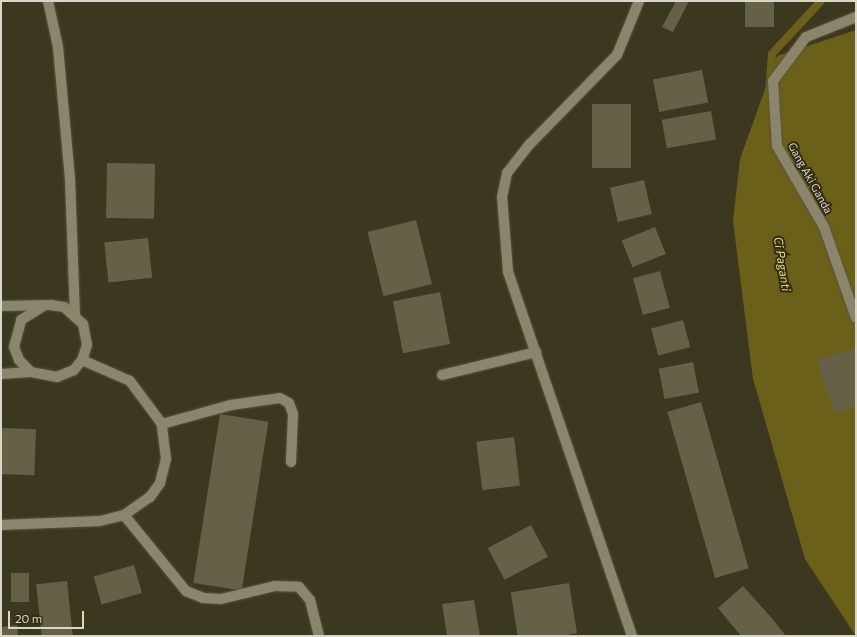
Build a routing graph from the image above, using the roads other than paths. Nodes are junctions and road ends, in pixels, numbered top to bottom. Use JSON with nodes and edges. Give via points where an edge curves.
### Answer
{"nodes":[{"id":1,"x":48,"y":1,"type":"edge"},
{"id":2,"x":639,"y":1,"type":"edge"},
{"id":3,"x":856,"y":17,"type":"edge"},
{"id":4,"x":1,"y":306,"type":"edge"},
{"id":5,"x":43,"y":306,"type":"junction"},
{"id":6,"x":75,"y":314,"type":"junction"},
{"id":7,"x":856,"y":318,"type":"edge"},
{"id":8,"x":536,"y":352,"type":"junction"},
{"id":9,"x":82,"y":360,"type":"junction"},
{"id":10,"x":31,"y":372,"type":"junction"},
{"id":11,"x":1,"y":374,"type":"edge"},
{"id":12,"x":442,"y":375,"type":"dead end"},
{"id":13,"x":162,"y":424,"type":"junction"},
{"id":14,"x":291,"y":462,"type":"dead end"},
{"id":15,"x":124,"y":515,"type":"junction"},
{"id":16,"x":1,"y":525,"type":"edge"},
{"id":17,"x":319,"y":636,"type":"edge"},
{"id":18,"x":632,"y":636,"type":"edge"}],
"edges":[{"from":1,"to":6,"type":"street","via":[[58,47],[70,179]]},
{"from":2,"to":8,"type":"street","via":[[617,55],[530,144],[507,172],[502,198],[508,271]]},
{"from":3,"to":7,"type":"street","name":"Gang Aki Ganda","via":[[806,37],[773,81],[777,146],[824,227]]},
{"from":4,"to":5,"type":"street"},
{"from":5,"to":6,"type":"street","via":[[64,307]]},
{"from":5,"to":10,"type":"street","via":[[21,320],[14,339],[19,360]]},
{"from":6,"to":9,"type":"street","via":[[86,332],[87,345]]},
{"from":8,"to":12,"type":"street"},
{"from":8,"to":18,"type":"street"},
{"from":9,"to":10,"type":"street","via":[[74,370],[57,377]]},
{"from":9,"to":13,"type":"street","via":[[130,381]]},
{"from":10,"to":11,"type":"street"},
{"from":13,"to":14,"type":"street","via":[[231,405],[280,398],[289,403],[293,414]]},
{"from":13,"to":15,"type":"street","via":[[166,459],[160,483],[150,497]]},
{"from":15,"to":16,"type":"street","via":[[100,521]]},
{"from":15,"to":17,"type":"street","via":[[186,591],[203,598],[221,599],[275,586],[299,587],[310,600]]}]}
